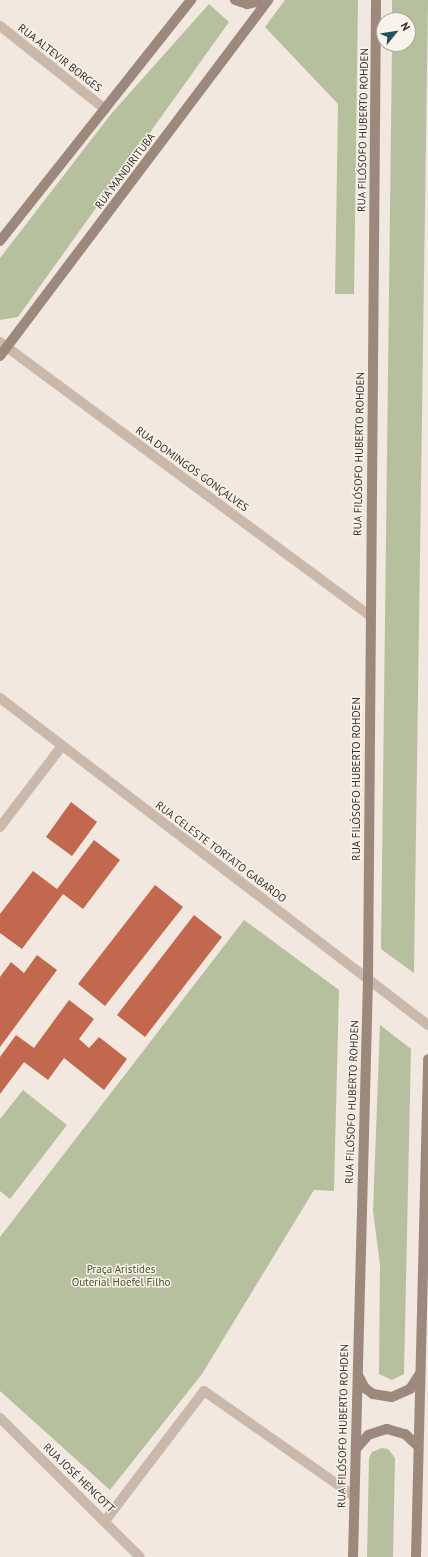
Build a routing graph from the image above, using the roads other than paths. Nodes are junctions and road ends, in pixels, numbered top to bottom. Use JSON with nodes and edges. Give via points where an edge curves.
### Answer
{"nodes":[{"id":1,"x":191,"y":0,"type":"edge"},
{"id":2,"x":235,"y":0,"type":"edge"},
{"id":3,"x":267,"y":0,"type":"edge"},
{"id":4,"x":376,"y":0,"type":"edge"},
{"id":5,"x":0,"y":26,"type":"edge"},
{"id":6,"x":105,"y":109,"type":"junction"},
{"id":7,"x":0,"y":241,"type":"edge"},
{"id":8,"x":3,"y":345,"type":"edge"},
{"id":9,"x":0,"y":356,"type":"edge"},
{"id":10,"x":369,"y":615,"type":"junction"},
{"id":11,"x":0,"y":698,"type":"edge"},
{"id":12,"x":62,"y":746,"type":"junction"},
{"id":13,"x":0,"y":827,"type":"edge"},
{"id":14,"x":368,"y":979,"type":"junction"},
{"id":15,"x":428,"y":1025,"type":"edge"},
{"id":16,"x":428,"y":1060,"type":"edge"},
{"id":17,"x":356,"y":1371,"type":"junction"},
{"id":18,"x":420,"y":1372,"type":"junction"},
{"id":19,"x":0,"y":1418,"type":"edge"},
{"id":20,"x":418,"y":1446,"type":"junction"},
{"id":21,"x":356,"y":1449,"type":"junction"},
{"id":22,"x":354,"y":1496,"type":"junction"},
{"id":23,"x":105,"y":1520,"type":"junction"},
{"id":24,"x":140,"y":1557,"type":"edge"},
{"id":25,"x":353,"y":1557,"type":"edge"},
{"id":26,"x":416,"y":1557,"type":"edge"}],
"edges":[{"from":1,"to":6,"type":"main road"},
{"from":2,"to":3,"type":"main road","via":[[247,4]]},
{"from":3,"to":8,"type":"main road","name":"RUA MANDIRITUBA"},
{"from":4,"to":10,"type":"main road","name":"RUA FILÓSOFO HUBERTO ROHDEN"},
{"from":5,"to":6,"type":"street","name":"RUA ALTEVIR BORGES"},
{"from":6,"to":7,"type":"main road"},
{"from":8,"to":9,"type":"main road","name":"RUA MANDIRITUBA"},
{"from":8,"to":10,"type":"street","name":"RUA DOMINGOS GONÇALVES"},
{"from":10,"to":14,"type":"main road","name":"RUA FILÓSOFO HUBERTO ROHDEN"},
{"from":11,"to":12,"type":"street","name":"RUA CELESTE TORTATO GABARDO"},
{"from":12,"to":13,"type":"street"},
{"from":12,"to":14,"type":"street","name":"RUA CELESTE TORTATO GABARDO"},
{"from":14,"to":15,"type":"street","name":"RUA CELESTE TORTATO GABARDO"},
{"from":14,"to":17,"type":"main road","name":"RUA FILÓSOFO HUBERTO ROHDEN"},
{"from":16,"to":18,"type":"main road"},
{"from":17,"to":18,"type":"main road","via":[[359,1380],[373,1394],[392,1397],[410,1389]]},
{"from":17,"to":21,"type":"main road","name":"RUA FILÓSOFO HUBERTO ROHDEN"},
{"from":18,"to":20,"type":"main road"},
{"from":19,"to":23,"type":"street","name":"RUA JOSÉ HENCOTT"},
{"from":20,"to":21,"type":"main road","via":[[405,1434],[387,1429],[368,1435]]},
{"from":20,"to":26,"type":"main road"},
{"from":21,"to":22,"type":"main road","name":"RUA FILÓSOFO HUBERTO ROHDEN"},
{"from":22,"to":23,"type":"street","via":[[204,1391]]},
{"from":22,"to":25,"type":"main road","name":"RUA FILÓSOFO HUBERTO ROHDEN"},
{"from":23,"to":24,"type":"street","name":"RUA JOSÉ HENCOTT"}]}
